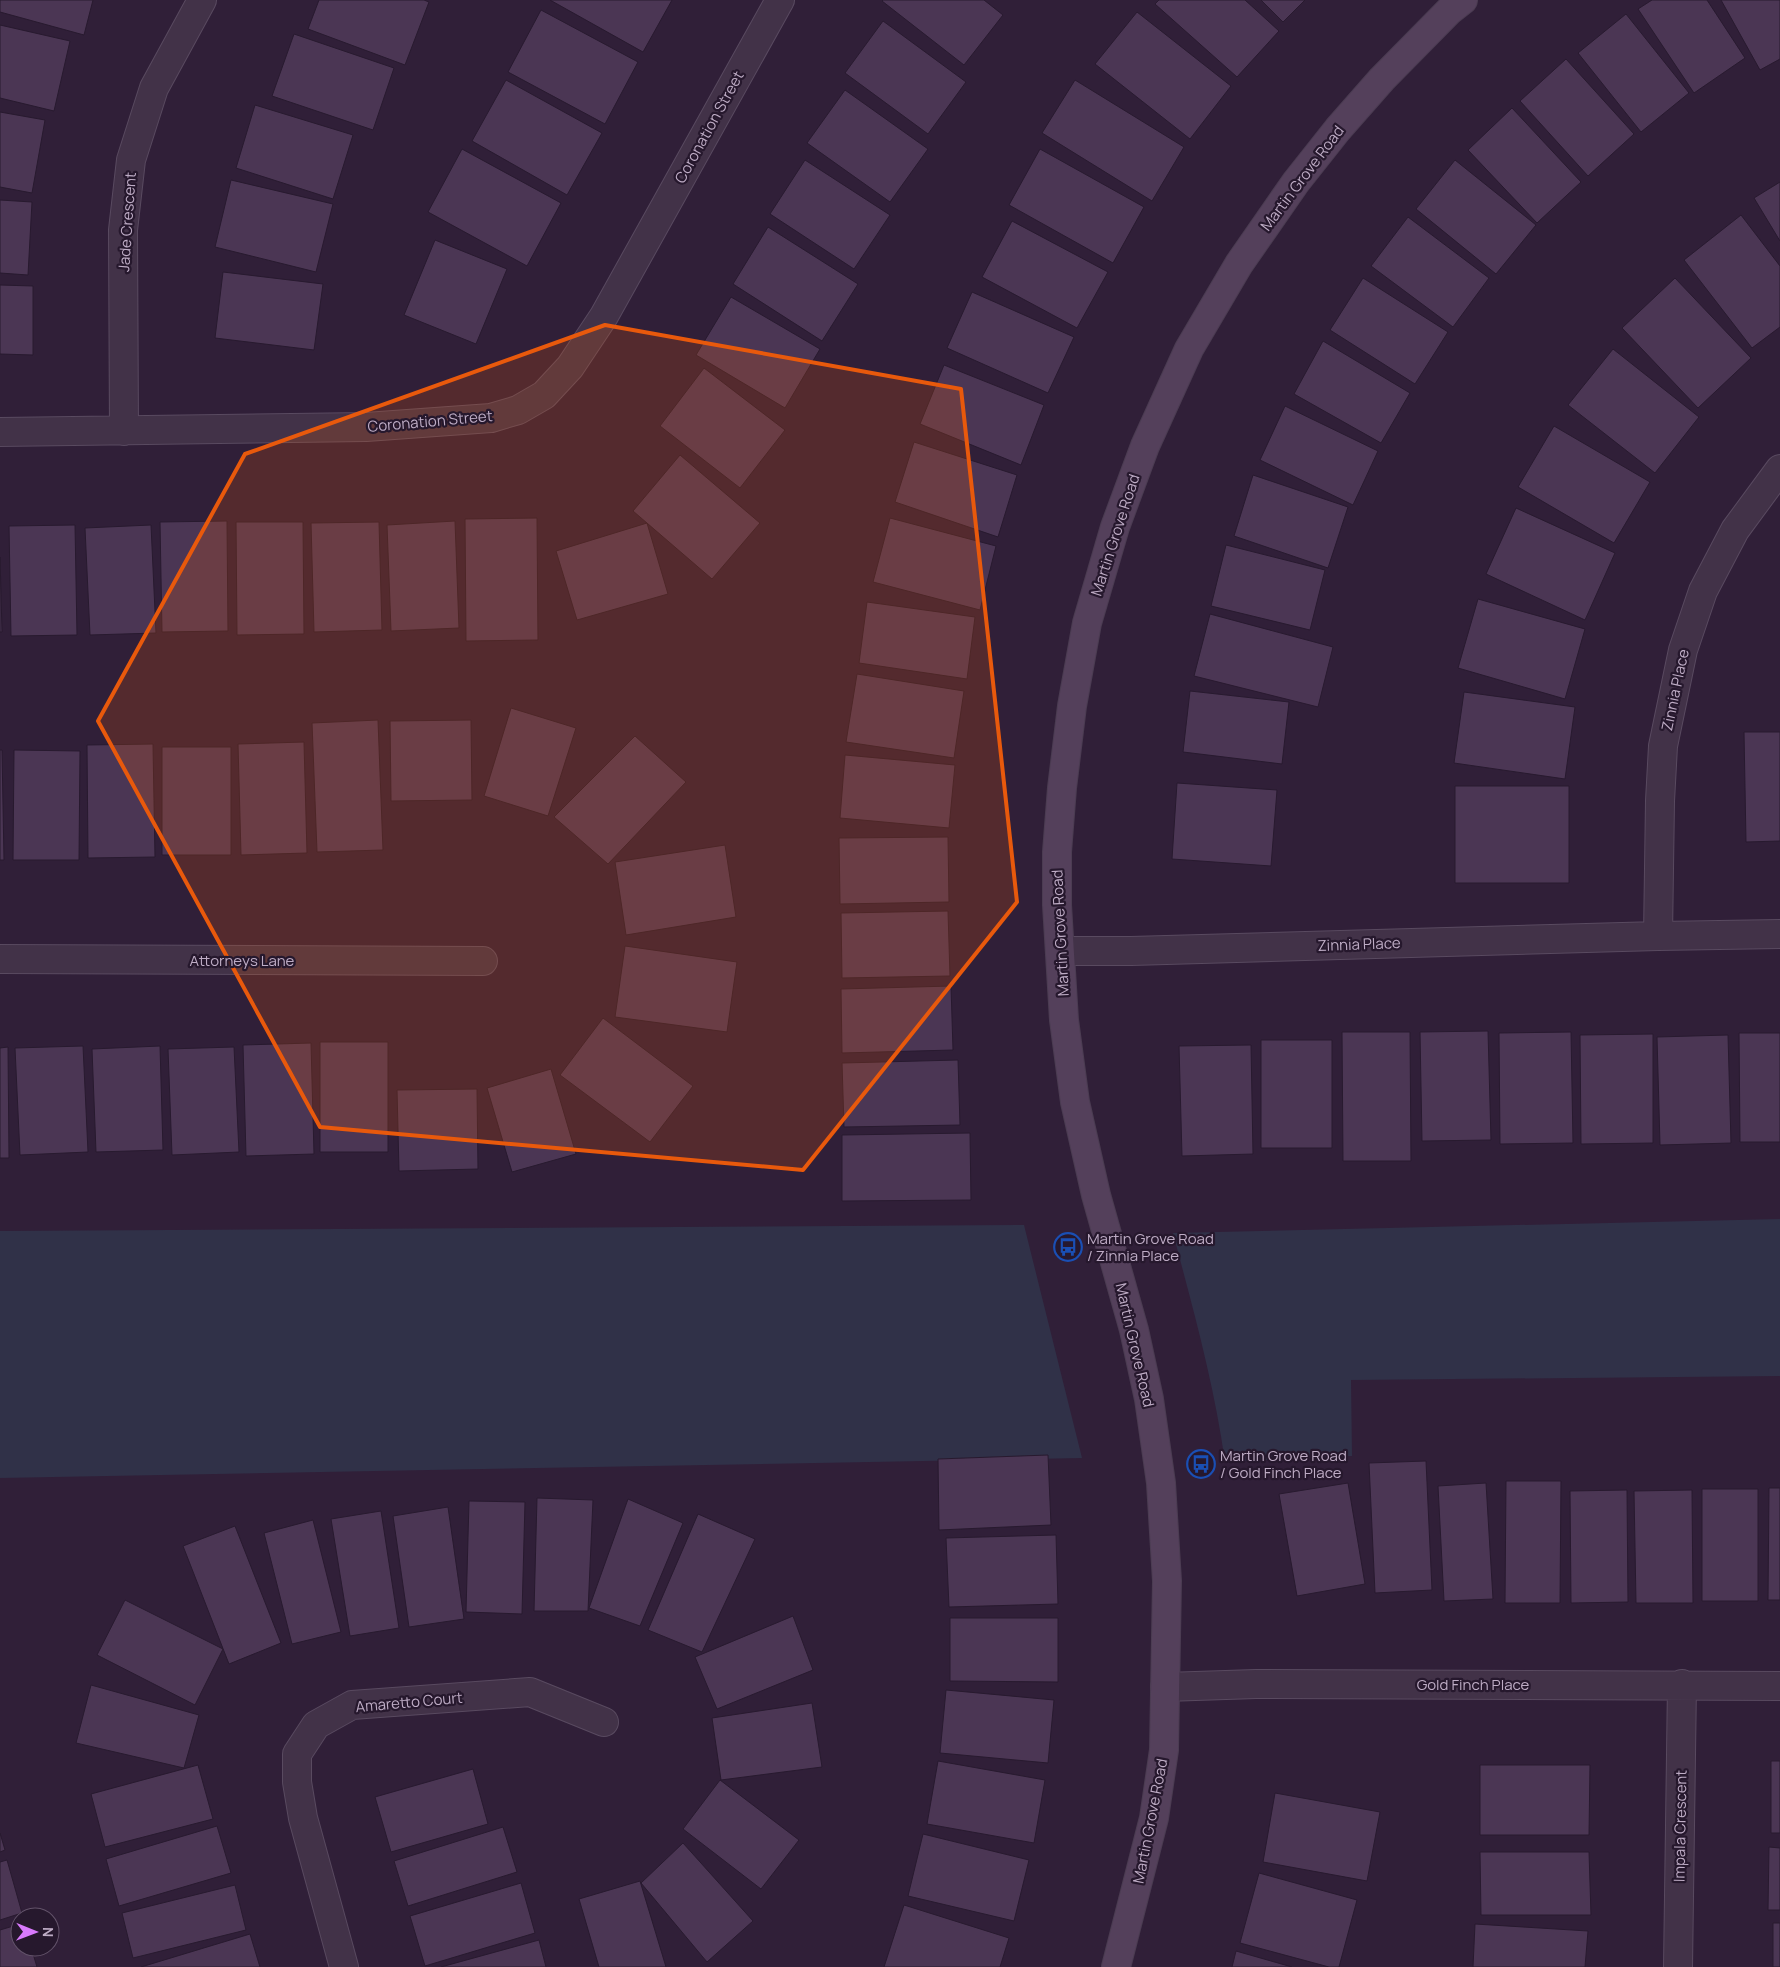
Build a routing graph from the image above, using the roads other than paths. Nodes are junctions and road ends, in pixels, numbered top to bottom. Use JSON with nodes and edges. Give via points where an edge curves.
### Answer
{"nodes":[{"id":1,"x":202,"y":0,"type":"edge"},
{"id":2,"x":780,"y":0,"type":"edge"},
{"id":3,"x":1463,"y":0,"type":"edge"},
{"id":4,"x":124,"y":431,"type":"junction"},
{"id":5,"x":0,"y":432,"type":"edge"},
{"id":6,"x":1780,"y":469,"type":"edge"},
{"id":7,"x":1780,"y":934,"type":"edge"},
{"id":8,"x":1658,"y":936,"type":"junction"},
{"id":9,"x":1060,"y":951,"type":"junction"},
{"id":10,"x":0,"y":959,"type":"edge"},
{"id":11,"x":483,"y":961,"type":"dead end"},
{"id":12,"x":1682,"y":1684,"type":"junction"},
{"id":13,"x":1165,"y":1686,"type":"junction"},
{"id":14,"x":1780,"y":1686,"type":"edge"},
{"id":15,"x":604,"y":1722,"type":"dead end"},
{"id":16,"x":344,"y":1967,"type":"edge"},
{"id":17,"x":1116,"y":1967,"type":"edge"},
{"id":18,"x":1678,"y":1967,"type":"edge"}],
"edges":[{"from":1,"to":4,"type":"street","name":"Jade Crescent","via":[[154,88],[131,160],[123,230]]},
{"from":2,"to":4,"type":"street","name":"Coronation Street","via":[[604,316],[570,366],[544,395],[518,410],[491,418],[366,427]]},
{"from":3,"to":9,"type":"street","name":"Martin Grove Road","via":[[1382,79],[1296,182],[1240,264],[1189,349],[1145,446],[1115,527],[1087,623],[1072,706],[1057,852]]},
{"from":4,"to":5,"type":"street","name":"Coronation Street"},
{"from":6,"to":8,"type":"street","name":"Zinnia Place","via":[[1735,530],[1703,591],[1683,650],[1663,746]]},
{"from":7,"to":8,"type":"street","name":"Zinnia Place"},
{"from":8,"to":9,"type":"street","name":"Zinnia Place"},
{"from":9,"to":13,"type":"street","name":"Martin Grove Road","via":[[1064,1020],[1075,1102],[1096,1195],[1134,1330],[1149,1399],[1161,1483],[1167,1581]]},
{"from":10,"to":11,"type":"street","name":"Attorneys Lane"},
{"from":12,"to":13,"type":"street","name":"Gold Finch Place"},
{"from":12,"to":14,"type":"street","name":"Gold Finch Place"},
{"from":12,"to":18,"type":"street","name":"Impala Crescent"},
{"from":13,"to":17,"type":"street","name":"Martin Grove Road","via":[[1164,1750],[1154,1818]]},
{"from":15,"to":16,"type":"street","name":"Amaretto Court","via":[[530,1692],[352,1705],[316,1725],[297,1754],[297,1782],[303,1818]]}]}
